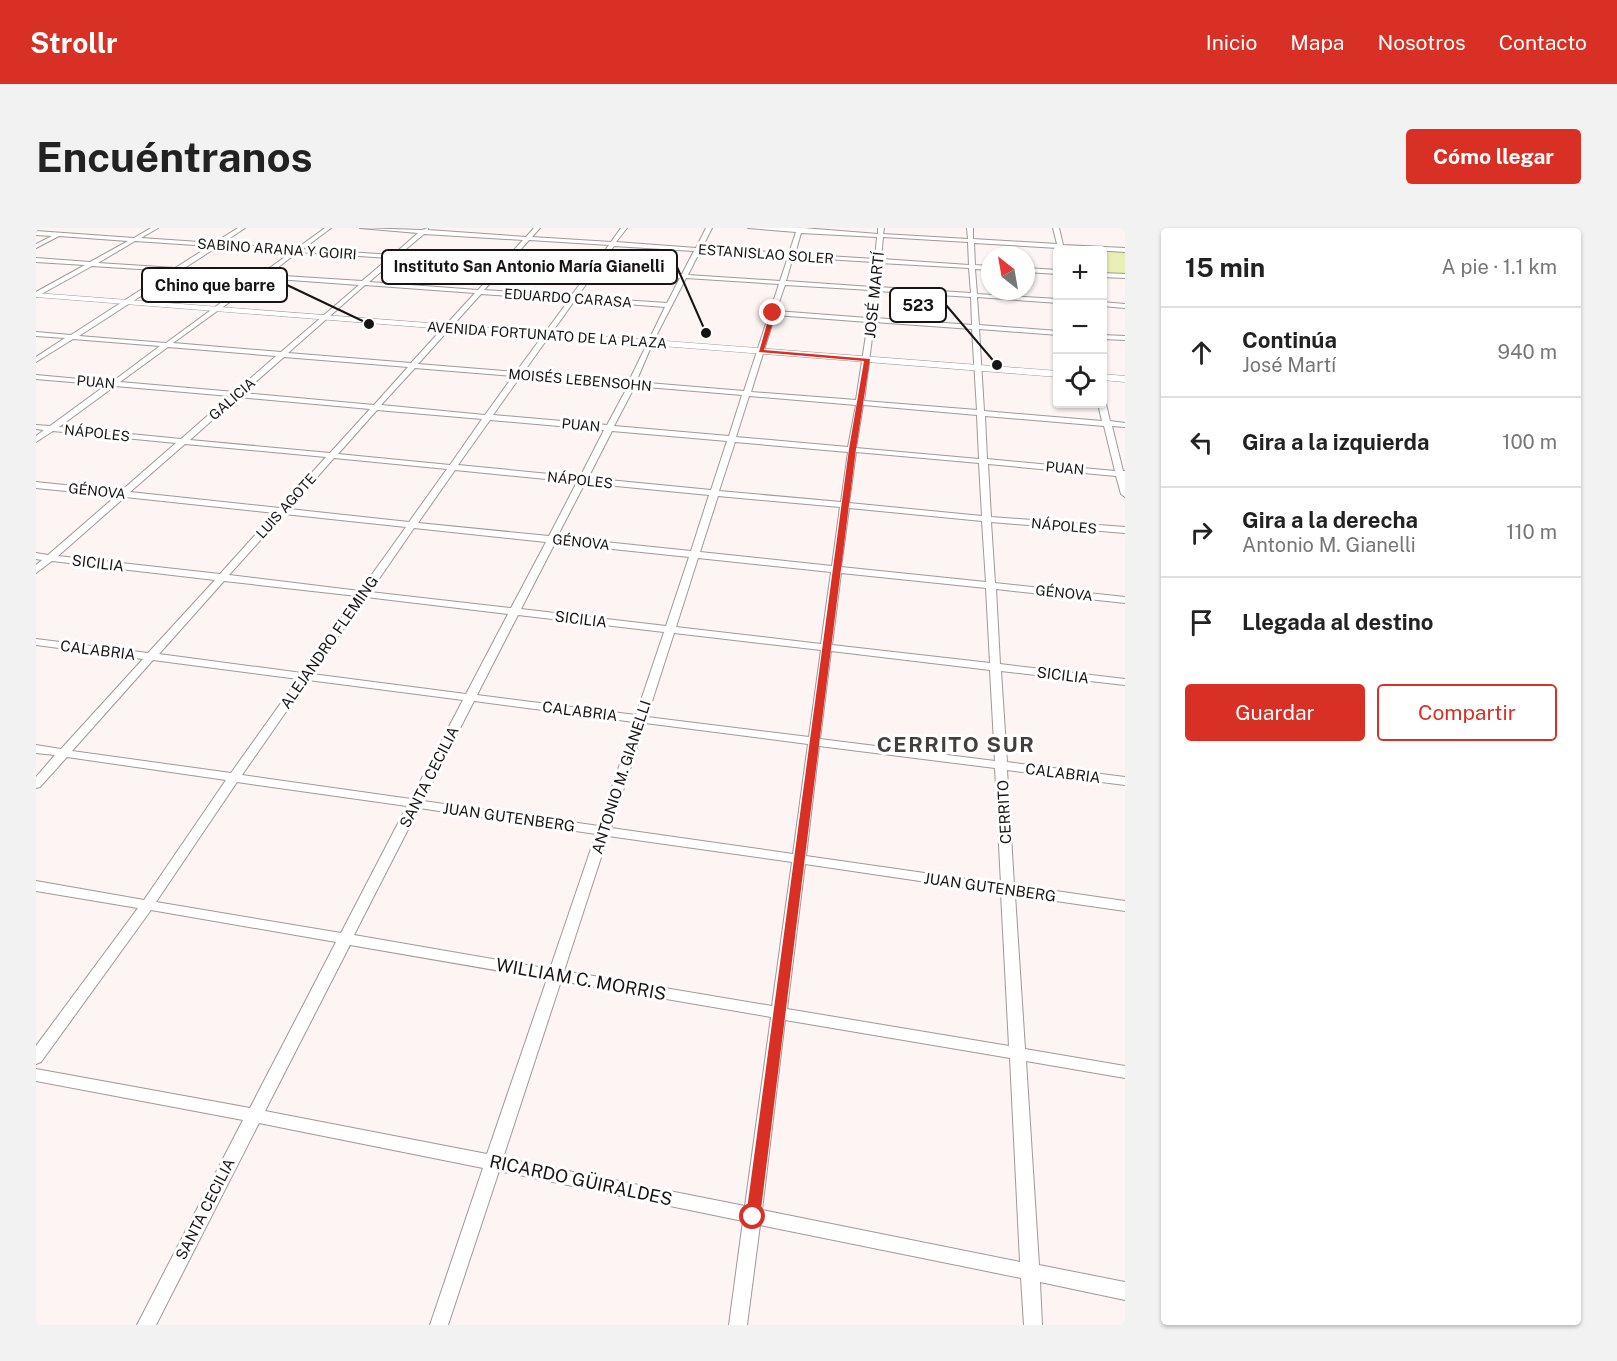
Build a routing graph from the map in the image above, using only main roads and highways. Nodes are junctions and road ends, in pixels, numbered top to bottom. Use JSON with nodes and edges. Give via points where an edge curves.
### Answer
{"nodes":[{"id":1,"x":36,"y":295,"type":"edge"},
{"id":2,"x":1053,"y":374,"type":"edge"},
{"id":3,"x":1107,"y":377,"type":"edge"},
{"id":4,"x":1125,"y":379,"type":"edge"}],
"edges":[{"from":1,"to":2,"type":"main road","name":"AVENIDA FORTUNATO DE LA PLAZA"},
{"from":3,"to":4,"type":"main road"}]}
